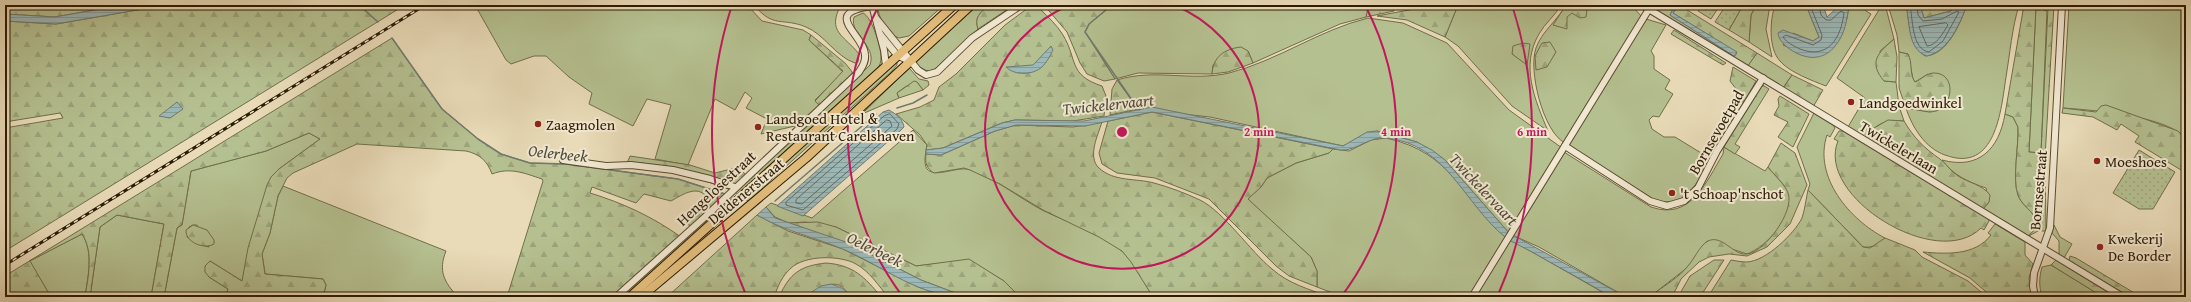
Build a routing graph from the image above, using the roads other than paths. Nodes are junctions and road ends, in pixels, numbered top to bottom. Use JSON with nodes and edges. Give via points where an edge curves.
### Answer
{"nodes":[{"id":1,"x":954,"y":5,"type":"edge"},
{"id":2,"x":971,"y":5,"type":"edge"},
{"id":3,"x":1021,"y":5,"type":"edge"},
{"id":4,"x":1642,"y":5,"type":"edge"},
{"id":5,"x":2062,"y":5,"type":"edge"},
{"id":6,"x":872,"y":6,"type":"edge"},
{"id":7,"x":1649,"y":9,"type":"junction"},
{"id":8,"x":875,"y":17,"type":"junction"},
{"id":9,"x":879,"y":32,"type":"junction"},
{"id":10,"x":900,"y":53,"type":"junction"},
{"id":11,"x":911,"y":62,"type":"junction"},
{"id":12,"x":886,"y":66,"type":"junction"},
{"id":13,"x":1763,"y":78,"type":"junction"},
{"id":14,"x":1565,"y":146,"type":"junction"},
{"id":15,"x":563,"y":160,"type":"dead end"},
{"id":16,"x":735,"y":187,"type":"junction"},
{"id":17,"x":2043,"y":249,"type":"junction"},
{"id":18,"x":616,"y":297,"type":"edge"},
{"id":19,"x":630,"y":297,"type":"edge"},
{"id":20,"x":641,"y":297,"type":"edge"},
{"id":21,"x":1472,"y":297,"type":"edge"},
{"id":22,"x":2035,"y":297,"type":"edge"},
{"id":23,"x":2122,"y":297,"type":"edge"}],
"edges":[{"from":1,"to":10,"type":"main road","name":"Deldenerstraat"},
{"from":2,"to":11,"type":"main road","name":"Deldenerstraat"},
{"from":3,"to":11,"type":"street","via":[[972,38],[933,74],[923,74]]},
{"from":4,"to":7,"type":"street","name":"Twickelerlaan"},
{"from":5,"to":17,"type":"street","name":"Bornsestraat","via":[[2050,228]]},
{"from":6,"to":8,"type":"street","name":"Hengelosestraat"},
{"from":6,"to":16,"type":"street","name":"Hengelosestraat","via":[[855,9],[849,13],[847,20],[865,54],[865,61],[859,72]]},
{"from":7,"to":13,"type":"street","name":"Twickelerlaan"},
{"from":7,"to":14,"type":"street"},
{"from":8,"to":9,"type":"street","name":"Hengelosestraat"},
{"from":8,"to":10,"type":"street","name":"Hengelosestraat"},
{"from":9,"to":10,"type":"street","name":"Hengelosestraat"},
{"from":9,"to":12,"type":"street","name":"Hengelosestraat"},
{"from":10,"to":11,"type":"street"},
{"from":10,"to":12,"type":"main road","name":"Deldenerstraat"},
{"from":11,"to":20,"type":"main road","name":"Deldenerstraat","via":[[806,158]]},
{"from":12,"to":19,"type":"main road","name":"Deldenerstraat"},
{"from":13,"to":14,"type":"street","name":"Bornsevoetpad","via":[[1717,151],[1698,188],[1684,201],[1667,206],[1650,202]]},
{"from":13,"to":17,"type":"street","name":"Twickelerlaan"},
{"from":14,"to":21,"type":"street"},
{"from":15,"to":16,"type":"street","via":[[606,166],[631,165],[673,170],[710,178]]},
{"from":16,"to":18,"type":"street","name":"Hengelosestraat"},
{"from":17,"to":22,"type":"street","name":"Bornsestraat","via":[[2033,278]]},
{"from":17,"to":23,"type":"street","name":"Twickelerlaan"}]}
